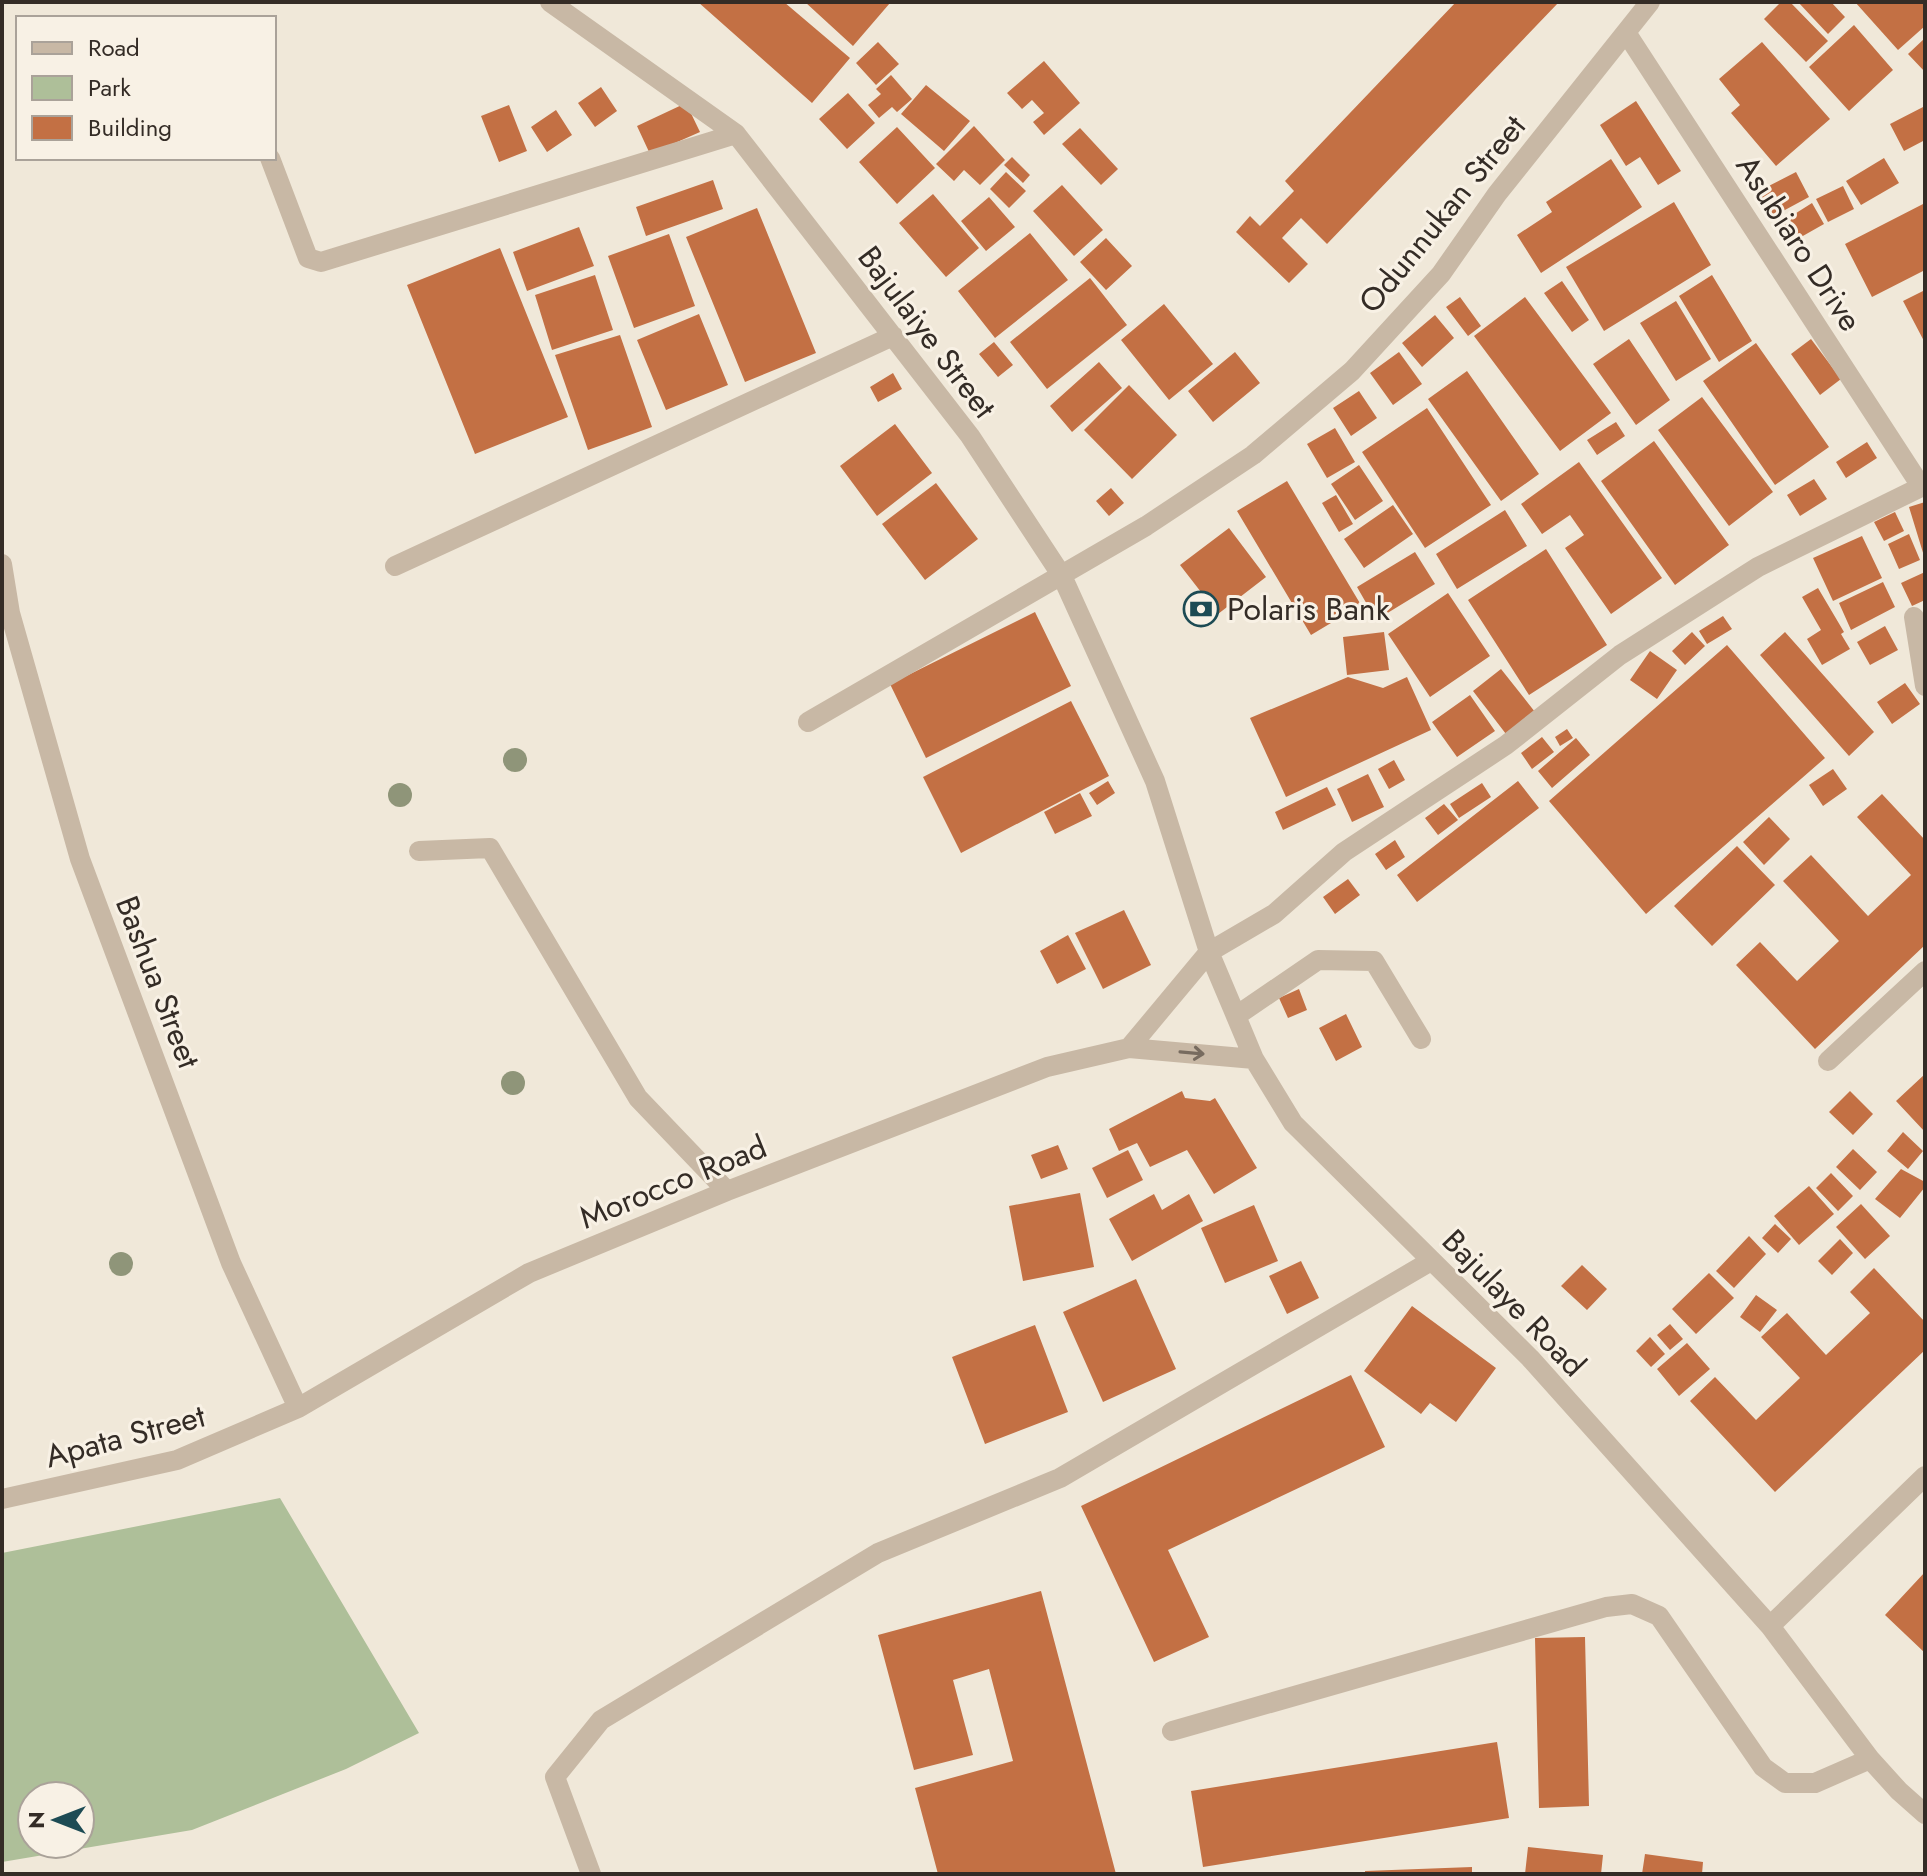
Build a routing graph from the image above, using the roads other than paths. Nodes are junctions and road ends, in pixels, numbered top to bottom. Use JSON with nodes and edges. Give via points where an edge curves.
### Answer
{"nodes":[{"id":1,"x":550,"y":2,"type":"edge"},
{"id":2,"x":1650,"y":2,"type":"edge"},
{"id":3,"x":1627,"y":34,"type":"junction"},
{"id":4,"x":736,"y":134,"type":"junction"},
{"id":5,"x":271,"y":160,"type":"edge"},
{"id":6,"x":893,"y":336,"type":"junction"},
{"id":7,"x":1923,"y":485,"type":"edge"},
{"id":8,"x":2,"y":564,"type":"edge"},
{"id":9,"x":395,"y":566,"type":"dead end"},
{"id":10,"x":1062,"y":576,"type":"junction"},
{"id":11,"x":1914,"y":617,"type":"dead end"},
{"id":12,"x":1925,"y":686,"type":"edge"},
{"id":13,"x":808,"y":722,"type":"dead end"},
{"id":14,"x":1155,"y":781,"type":"joint"},
{"id":15,"x":419,"y":851,"type":"dead end"},
{"id":16,"x":1209,"y":952,"type":"junction"},
{"id":17,"x":1925,"y":971,"type":"edge"},
{"id":18,"x":1236,"y":1016,"type":"junction"},
{"id":19,"x":1421,"y":1039,"type":"dead end"},
{"id":20,"x":1129,"y":1048,"type":"junction"},
{"id":21,"x":1254,"y":1059,"type":"junction"},
{"id":22,"x":1828,"y":1061,"type":"dead end"},
{"id":23,"x":727,"y":1191,"type":"junction"},
{"id":24,"x":1431,"y":1261,"type":"junction"},
{"id":25,"x":298,"y":1408,"type":"junction"},
{"id":26,"x":262,"y":1425,"type":"joint"},
{"id":27,"x":1925,"y":1476,"type":"edge"},
{"id":28,"x":2,"y":1499,"type":"edge"},
{"id":29,"x":1770,"y":1626,"type":"junction"},
{"id":30,"x":1172,"y":1731,"type":"dead end"},
{"id":31,"x":1870,"y":1759,"type":"junction"},
{"id":32,"x":1925,"y":1814,"type":"edge"},
{"id":33,"x":591,"y":1874,"type":"edge"}],
"edges":[{"from":1,"to":4,"type":"street","name":"Bajulaiye Street"},
{"from":2,"to":3,"type":"street","name":"Odunnukan Street"},
{"from":3,"to":7,"type":"street","name":"Asubiaro Drive"},
{"from":3,"to":10,"type":"street","name":"Odunnukan Street","via":[[1497,194],[1441,274],[1352,371],[1253,455]]},
{"from":4,"to":5,"type":"street","via":[[321,262],[308,258]]},
{"from":4,"to":6,"type":"street","name":"Bajulaiye Street"},
{"from":6,"to":9,"type":"street"},
{"from":6,"to":10,"type":"street","name":"Bajulaiye Street","via":[[970,436]]},
{"from":7,"to":16,"type":"street","via":[[1758,567],[1620,655],[1506,745],[1344,852],[1274,914]]},
{"from":8,"to":25,"type":"street","name":"Bashua Street","via":[[14,627],[80,859],[231,1263]]},
{"from":10,"to":13,"type":"street","name":"Odunnukan Street"},
{"from":10,"to":14,"type":"street","name":"Bajulaiye Street"},
{"from":11,"to":12,"type":"street"},
{"from":14,"to":16,"type":"street","name":"Bajulaye Road"},
{"from":15,"to":23,"type":"street","via":[[490,848],[638,1098]]},
{"from":16,"to":18,"type":"street","name":"Bajulaye Road"},
{"from":16,"to":20,"type":"street"},
{"from":17,"to":22,"type":"street"},
{"from":18,"to":19,"type":"street","via":[[1318,960],[1374,961]]},
{"from":18,"to":21,"type":"street","name":"Bajulaye Road"},
{"from":20,"to":21,"type":"street","name":"Morocco Road","one_way":true},
{"from":20,"to":23,"type":"street","name":"Morocco Road","via":[[1047,1067]]},
{"from":21,"to":24,"type":"street","name":"Bajulaye Road","via":[[1293,1123]]},
{"from":23,"to":25,"type":"street","name":"Morocco Road","via":[[529,1273]]},
{"from":24,"to":29,"type":"street","name":"Bajulaye Road","via":[[1530,1358]]},
{"from":24,"to":33,"type":"street","via":[[1060,1478],[878,1553],[601,1720],[555,1777]]},
{"from":25,"to":26,"type":"street","name":"Morocco Road"},
{"from":26,"to":28,"type":"street","name":"Apata Street","via":[[177,1460]]},
{"from":27,"to":29,"type":"street"},
{"from":29,"to":31,"type":"street","name":"Bajulaye Road"},
{"from":30,"to":31,"type":"street","via":[[1606,1607],[1632,1604],[1659,1616],[1763,1767],[1785,1783],[1815,1783]]},
{"from":31,"to":32,"type":"street","name":"Bajulaye Road"}]}
